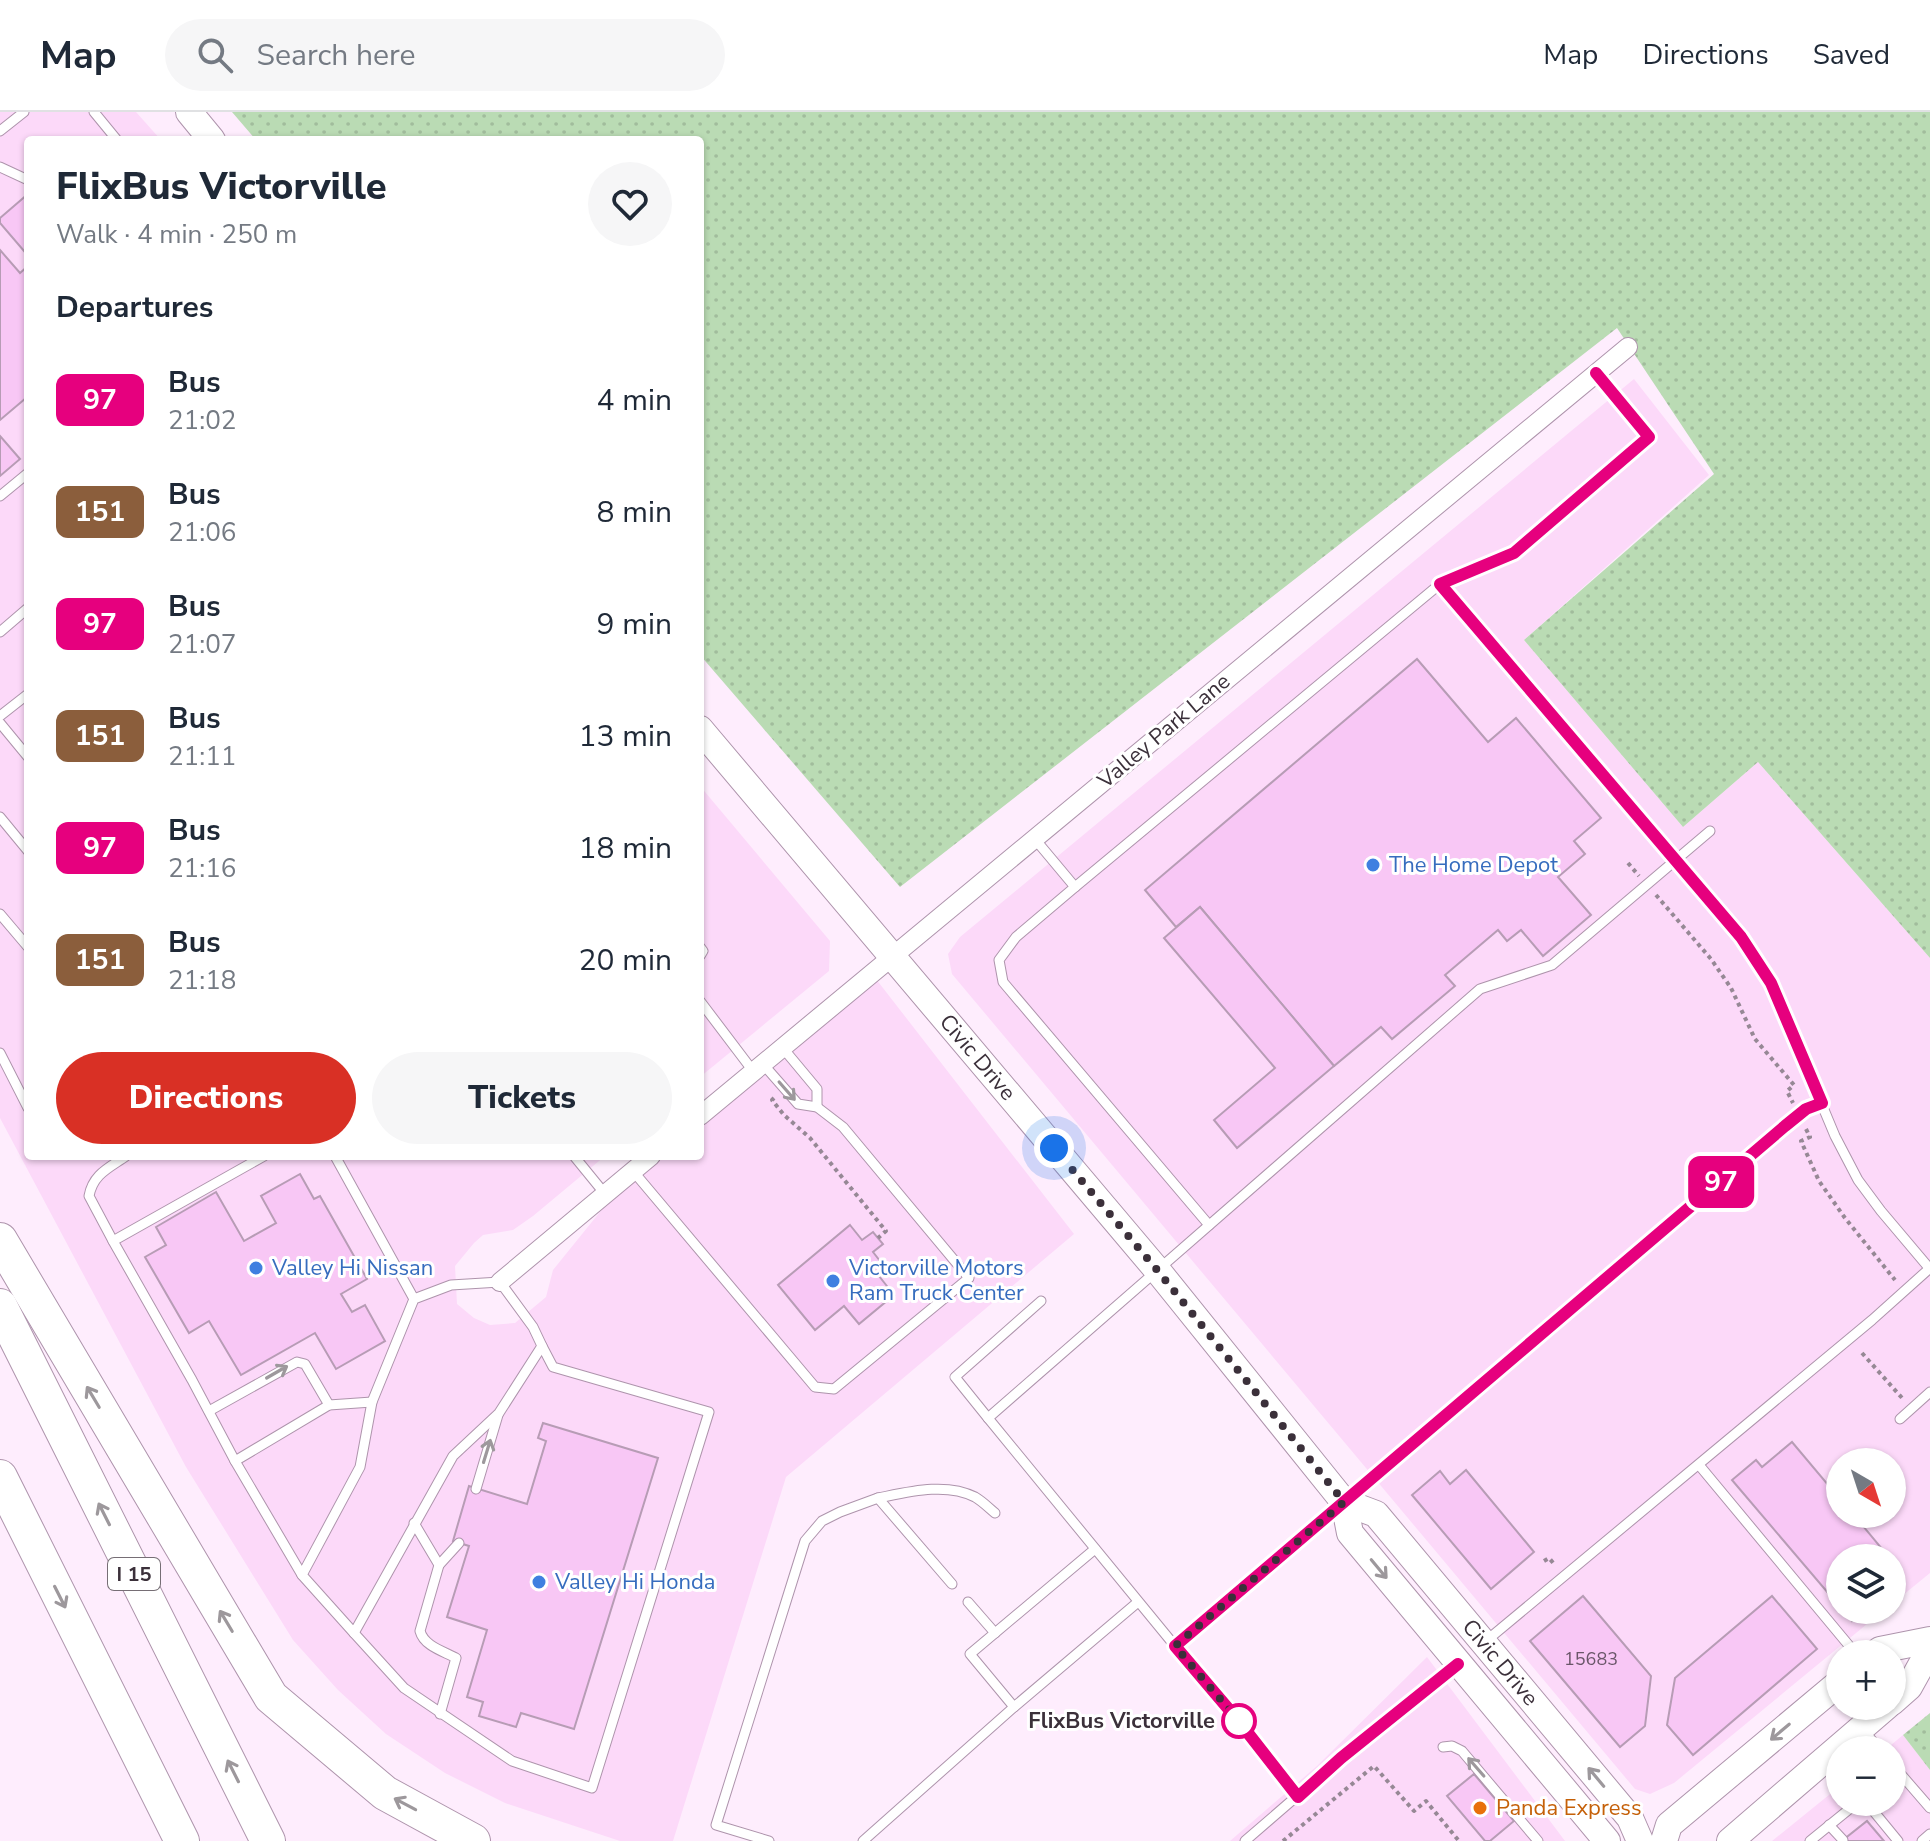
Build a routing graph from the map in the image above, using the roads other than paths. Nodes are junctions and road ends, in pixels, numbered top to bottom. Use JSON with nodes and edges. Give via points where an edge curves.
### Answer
{"nodes":[{"id":1,"x":24,"y":112,"type":"edge"},
{"id":2,"x":94,"y":112,"type":"edge"},
{"id":3,"x":189,"y":112,"type":"edge"},
{"id":4,"x":0,"y":131,"type":"edge"},
{"id":5,"x":114,"y":136,"type":"edge"},
{"id":6,"x":209,"y":136,"type":"edge"},
{"id":7,"x":0,"y":167,"type":"edge"},
{"id":8,"x":24,"y":178,"type":"edge"},
{"id":9,"x":1628,"y":347,"type":"dead end"},
{"id":10,"x":1596,"y":373,"type":"junction"},
{"id":11,"x":24,"y":476,"type":"edge"},
{"id":12,"x":0,"y":496,"type":"edge"},
{"id":13,"x":1440,"y":584,"type":"junction"},
{"id":14,"x":24,"y":611,"type":"edge"},
{"id":15,"x":0,"y":632,"type":"edge"},
{"id":16,"x":24,"y":697,"type":"edge"},
{"id":17,"x":0,"y":716,"type":"edge"},
{"id":18,"x":0,"y":723,"type":"edge"},
{"id":19,"x":704,"y":734,"type":"edge"},
{"id":20,"x":24,"y":752,"type":"edge"},
{"id":21,"x":0,"y":817,"type":"edge"},
{"id":22,"x":1710,"y":831,"type":"dead end"},
{"id":23,"x":1034,"y":838,"type":"junction"},
{"id":24,"x":24,"y":846,"type":"edge"},
{"id":25,"x":1677,"y":861,"type":"junction"},
{"id":26,"x":1075,"y":887,"type":"junction"},
{"id":27,"x":0,"y":914,"type":"edge"},
{"id":28,"x":24,"y":942,"type":"edge"},
{"id":29,"x":892,"y":955,"type":"junction"},
{"id":30,"x":704,"y":1006,"type":"edge"},
{"id":31,"x":782,"y":1047,"type":"junction"},
{"id":32,"x":0,"y":1053,"type":"edge"},
{"id":33,"x":758,"y":1067,"type":"junction"},
{"id":34,"x":24,"y":1100,"type":"edge"},
{"id":35,"x":1822,"y":1103,"type":"junction"},
{"id":36,"x":817,"y":1107,"type":"junction"},
{"id":37,"x":704,"y":1113,"type":"edge"},
{"id":38,"x":120,"y":1160,"type":"edge"},
{"id":39,"x":257,"y":1160,"type":"edge"},
{"id":40,"x":337,"y":1160,"type":"edge"},
{"id":41,"x":577,"y":1160,"type":"edge"},
{"id":42,"x":646,"y":1160,"type":"edge"},
{"id":43,"x":633,"y":1171,"type":"junction"},
{"id":44,"x":605,"y":1194,"type":"junction"},
{"id":45,"x":1209,"y":1225,"type":"junction"},
{"id":46,"x":0,"y":1240,"type":"edge"},
{"id":47,"x":113,"y":1241,"type":"junction"},
{"id":48,"x":1930,"y":1268,"type":"edge"},
{"id":49,"x":1158,"y":1271,"type":"junction"},
{"id":50,"x":500,"y":1282,"type":"junction"},
{"id":51,"x":414,"y":1299,"type":"junction"},
{"id":52,"x":1041,"y":1301,"type":"dead end"},
{"id":53,"x":0,"y":1306,"type":"edge"},
{"id":54,"x":542,"y":1346,"type":"junction"},
{"id":55,"x":1930,"y":1392,"type":"edge"},
{"id":56,"x":372,"y":1402,"type":"junction"},
{"id":57,"x":329,"y":1405,"type":"junction"},
{"id":58,"x":209,"y":1411,"type":"junction"},
{"id":59,"x":499,"y":1413,"type":"junction"},
{"id":60,"x":988,"y":1418,"type":"junction"},
{"id":61,"x":1900,"y":1419,"type":"dead end"},
{"id":62,"x":235,"y":1461,"type":"junction"},
{"id":63,"x":1699,"y":1465,"type":"junction"},
{"id":64,"x":0,"y":1477,"type":"edge"},
{"id":65,"x":476,"y":1489,"type":"dead end"},
{"id":66,"x":878,"y":1498,"type":"junction"},
{"id":67,"x":1344,"y":1502,"type":"junction"},
{"id":68,"x":995,"y":1513,"type":"dead end"},
{"id":69,"x":414,"y":1523,"type":"junction"},
{"id":70,"x":459,"y":1543,"type":"dead end"},
{"id":71,"x":1095,"y":1549,"type":"junction"},
{"id":72,"x":439,"y":1565,"type":"junction"},
{"id":73,"x":302,"y":1575,"type":"junction"},
{"id":74,"x":952,"y":1584,"type":"dead end"},
{"id":75,"x":968,"y":1602,"type":"dead end"},
{"id":76,"x":1138,"y":1602,"type":"junction"},
{"id":77,"x":354,"y":1633,"type":"junction"},
{"id":78,"x":995,"y":1633,"type":"junction"},
{"id":79,"x":1844,"y":1640,"type":"edge"},
{"id":80,"x":1930,"y":1640,"type":"edge"},
{"id":81,"x":1484,"y":1643,"type":"junction"},
{"id":82,"x":1906,"y":1645,"type":"edge"},
{"id":83,"x":1175,"y":1646,"type":"junction"},
{"id":84,"x":1930,"y":1649,"type":"edge"},
{"id":85,"x":1458,"y":1664,"type":"junction"},
{"id":86,"x":1906,"y":1690,"type":"edge"},
{"id":87,"x":1826,"y":1694,"type":"edge"},
{"id":88,"x":1014,"y":1707,"type":"junction"},
{"id":89,"x":440,"y":1714,"type":"junction"},
{"id":90,"x":1870,"y":1720,"type":"edge"},
{"id":91,"x":1861,"y":1728,"type":"junction"},
{"id":92,"x":1868,"y":1736,"type":"edge"},
{"id":93,"x":1443,"y":1747,"type":"dead end"},
{"id":94,"x":1906,"y":1780,"type":"edge"},
{"id":95,"x":1298,"y":1797,"type":"junction"},
{"id":96,"x":1930,"y":1808,"type":"edge"},
{"id":97,"x":1840,"y":1816,"type":"edge"},
{"id":98,"x":1877,"y":1816,"type":"edge"},
{"id":99,"x":1829,"y":1825,"type":"junction"},
{"id":100,"x":1930,"y":1834,"type":"edge"},
{"id":101,"x":1843,"y":1840,"type":"edge"},
{"id":102,"x":182,"y":1841,"type":"edge"},
{"id":103,"x":268,"y":1841,"type":"edge"},
{"id":104,"x":473,"y":1841,"type":"edge"},
{"id":105,"x":769,"y":1841,"type":"edge"},
{"id":106,"x":863,"y":1841,"type":"edge"},
{"id":107,"x":1245,"y":1841,"type":"edge"},
{"id":108,"x":1538,"y":1841,"type":"edge"},
{"id":109,"x":1607,"y":1841,"type":"edge"},
{"id":110,"x":1640,"y":1841,"type":"edge"},
{"id":111,"x":1664,"y":1841,"type":"edge"},
{"id":112,"x":1730,"y":1841,"type":"edge"},
{"id":113,"x":1810,"y":1841,"type":"edge"},
{"id":114,"x":1898,"y":1841,"type":"edge"},
{"id":115,"x":1922,"y":1841,"type":"edge"}],
"edges":[{"from":1,"to":4,"type":"lane"},
{"from":2,"to":5,"type":"lane"},
{"from":3,"to":6,"type":"street"},
{"from":7,"to":8,"type":"lane"},
{"from":9,"to":10,"type":"street","name":"Valley Park Lane"},
{"from":10,"to":13,"type":"lane","via":[[1649,437],[1514,553]]},
{"from":10,"to":23,"type":"street","name":"Valley Park Lane"},
{"from":11,"to":12,"type":"lane"},
{"from":13,"to":25,"type":"lane"},
{"from":13,"to":26,"type":"lane"},
{"from":14,"to":15,"type":"lane"},
{"from":16,"to":17,"type":"lane"},
{"from":18,"to":20,"type":"lane"},
{"from":19,"to":29,"type":"street","name":"Civic Drive"},
{"from":21,"to":24,"type":"lane"},
{"from":22,"to":25,"type":"lane"},
{"from":23,"to":26,"type":"lane"},
{"from":23,"to":29,"type":"street","name":"Valley Park Lane"},
{"from":25,"to":35,"type":"lane","via":[[1741,937],[1771,983]]},
{"from":25,"to":45,"type":"lane","via":[[1552,965],[1480,989]]},
{"from":26,"to":45,"type":"lane","via":[[1016,937],[999,960],[1003,982]]},
{"from":27,"to":28,"type":"lane"},
{"from":29,"to":31,"type":"street","name":"Valley Park Lane"},
{"from":29,"to":49,"type":"street","name":"Civic Drive"},
{"from":30,"to":33,"type":"lane"},
{"from":31,"to":33,"type":"street","name":"Valley Park Lane"},
{"from":31,"to":36,"type":"lane","via":[[817,1089]]},
{"from":32,"to":34,"type":"lane"},
{"from":33,"to":36,"type":"lane","one_way":true,"via":[[798,1104]]},
{"from":33,"to":37,"type":"street","name":"Valley Park Lane"},
{"from":35,"to":48,"type":"lane","via":[[1858,1180]]},
{"from":35,"to":67,"type":"lane","via":[[1806,1109]]},
{"from":36,"to":43,"type":"lane","via":[[843,1127],[969,1278],[834,1389],[815,1387]]},
{"from":38,"to":47,"type":"lane","via":[[91,1183],[89,1196]]},
{"from":39,"to":47,"type":"lane"},
{"from":40,"to":51,"type":"lane"},
{"from":41,"to":44,"type":"lane"},
{"from":42,"to":43,"type":"street"},
{"from":43,"to":44,"type":"street"},
{"from":44,"to":50,"type":"street"},
{"from":45,"to":49,"type":"lane"},
{"from":104,"to":46,"type":"highway","one_way":true,"via":[[385,1793],[271,1697]]},
{"from":47,"to":58,"type":"lane"},
{"from":48,"to":63,"type":"lane"},
{"from":49,"to":60,"type":"lane"},
{"from":49,"to":67,"type":"street","name":"Civic Drive"},
{"from":50,"to":51,"type":"lane","via":[[451,1285]]},
{"from":50,"to":54,"type":"lane"},
{"from":51,"to":56,"type":"lane"},
{"from":52,"to":60,"type":"lane","via":[[955,1377]]},
{"from":103,"to":53,"type":"highway","number":"I 15","one_way":true},
{"from":54,"to":59,"type":"lane"},
{"from":54,"to":89,"type":"lane","via":[[553,1367],[709,1412],[592,1788],[512,1761]]},
{"from":55,"to":61,"type":"lane"},
{"from":56,"to":57,"type":"lane"},
{"from":56,"to":73,"type":"lane","via":[[360,1467]]},
{"from":58,"to":57,"type":"lane","one_way":true,"via":[[297,1362],[305,1364]]},
{"from":57,"to":62,"type":"lane"},
{"from":58,"to":62,"type":"lane"},
{"from":65,"to":59,"type":"lane","one_way":true},
{"from":59,"to":69,"type":"lane","via":[[453,1456]]},
{"from":60,"to":71,"type":"lane"},
{"from":62,"to":73,"type":"lane"},
{"from":63,"to":79,"type":"lane"},
{"from":63,"to":81,"type":"lane"},
{"from":64,"to":102,"type":"highway","one_way":true},
{"from":66,"to":68,"type":"lane","via":[[914,1491],[961,1492]]},
{"from":66,"to":74,"type":"lane"},
{"from":66,"to":105,"type":"lane","via":[[822,1521],[800,1556],[716,1825]]},
{"from":67,"to":81,"type":"street","name":"Civic Drive","via":[[1376,1514]]},
{"from":67,"to":83,"type":"lane"},
{"from":67,"to":85,"type":"street","name":"Civic Drive","one_way":true,"via":[[1350,1533]]},
{"from":69,"to":72,"type":"lane"},
{"from":69,"to":77,"type":"lane"},
{"from":70,"to":72,"type":"lane"},
{"from":71,"to":76,"type":"lane"},
{"from":71,"to":78,"type":"lane"},
{"from":72,"to":89,"type":"lane","via":[[420,1631],[426,1642],[456,1658]]},
{"from":73,"to":77,"type":"lane"},
{"from":75,"to":78,"type":"lane"},
{"from":76,"to":83,"type":"lane"},
{"from":76,"to":88,"type":"lane"},
{"from":77,"to":89,"type":"lane","via":[[404,1688]]},
{"from":78,"to":88,"type":"lane","via":[[970,1654]]},
{"from":80,"to":82,"type":"street"},
{"from":110,"to":81,"type":"street","name":"Civic Drive","one_way":true,"via":[[1630,1818]]},
{"from":83,"to":95,"type":"lane"},
{"from":84,"to":86,"type":"street"},
{"from":85,"to":95,"type":"lane"},
{"from":85,"to":109,"type":"street","name":"Civic Drive"},
{"from":87,"to":111,"type":"street","one_way":true,"via":[[1669,1825]]},
{"from":88,"to":106,"type":"lane"},
{"from":90,"to":91,"type":"street"},
{"from":91,"to":92,"type":"lane"},
{"from":91,"to":112,"type":"street"},
{"from":108,"to":93,"type":"lane","one_way":true,"via":[[1462,1751]]},
{"from":94,"to":96,"type":"lane"},
{"from":95,"to":107,"type":"lane"},
{"from":97,"to":99,"type":"lane"},
{"from":98,"to":114,"type":"lane"},
{"from":99,"to":101,"type":"lane"},
{"from":99,"to":113,"type":"lane"},
{"from":100,"to":115,"type":"lane"}]}
